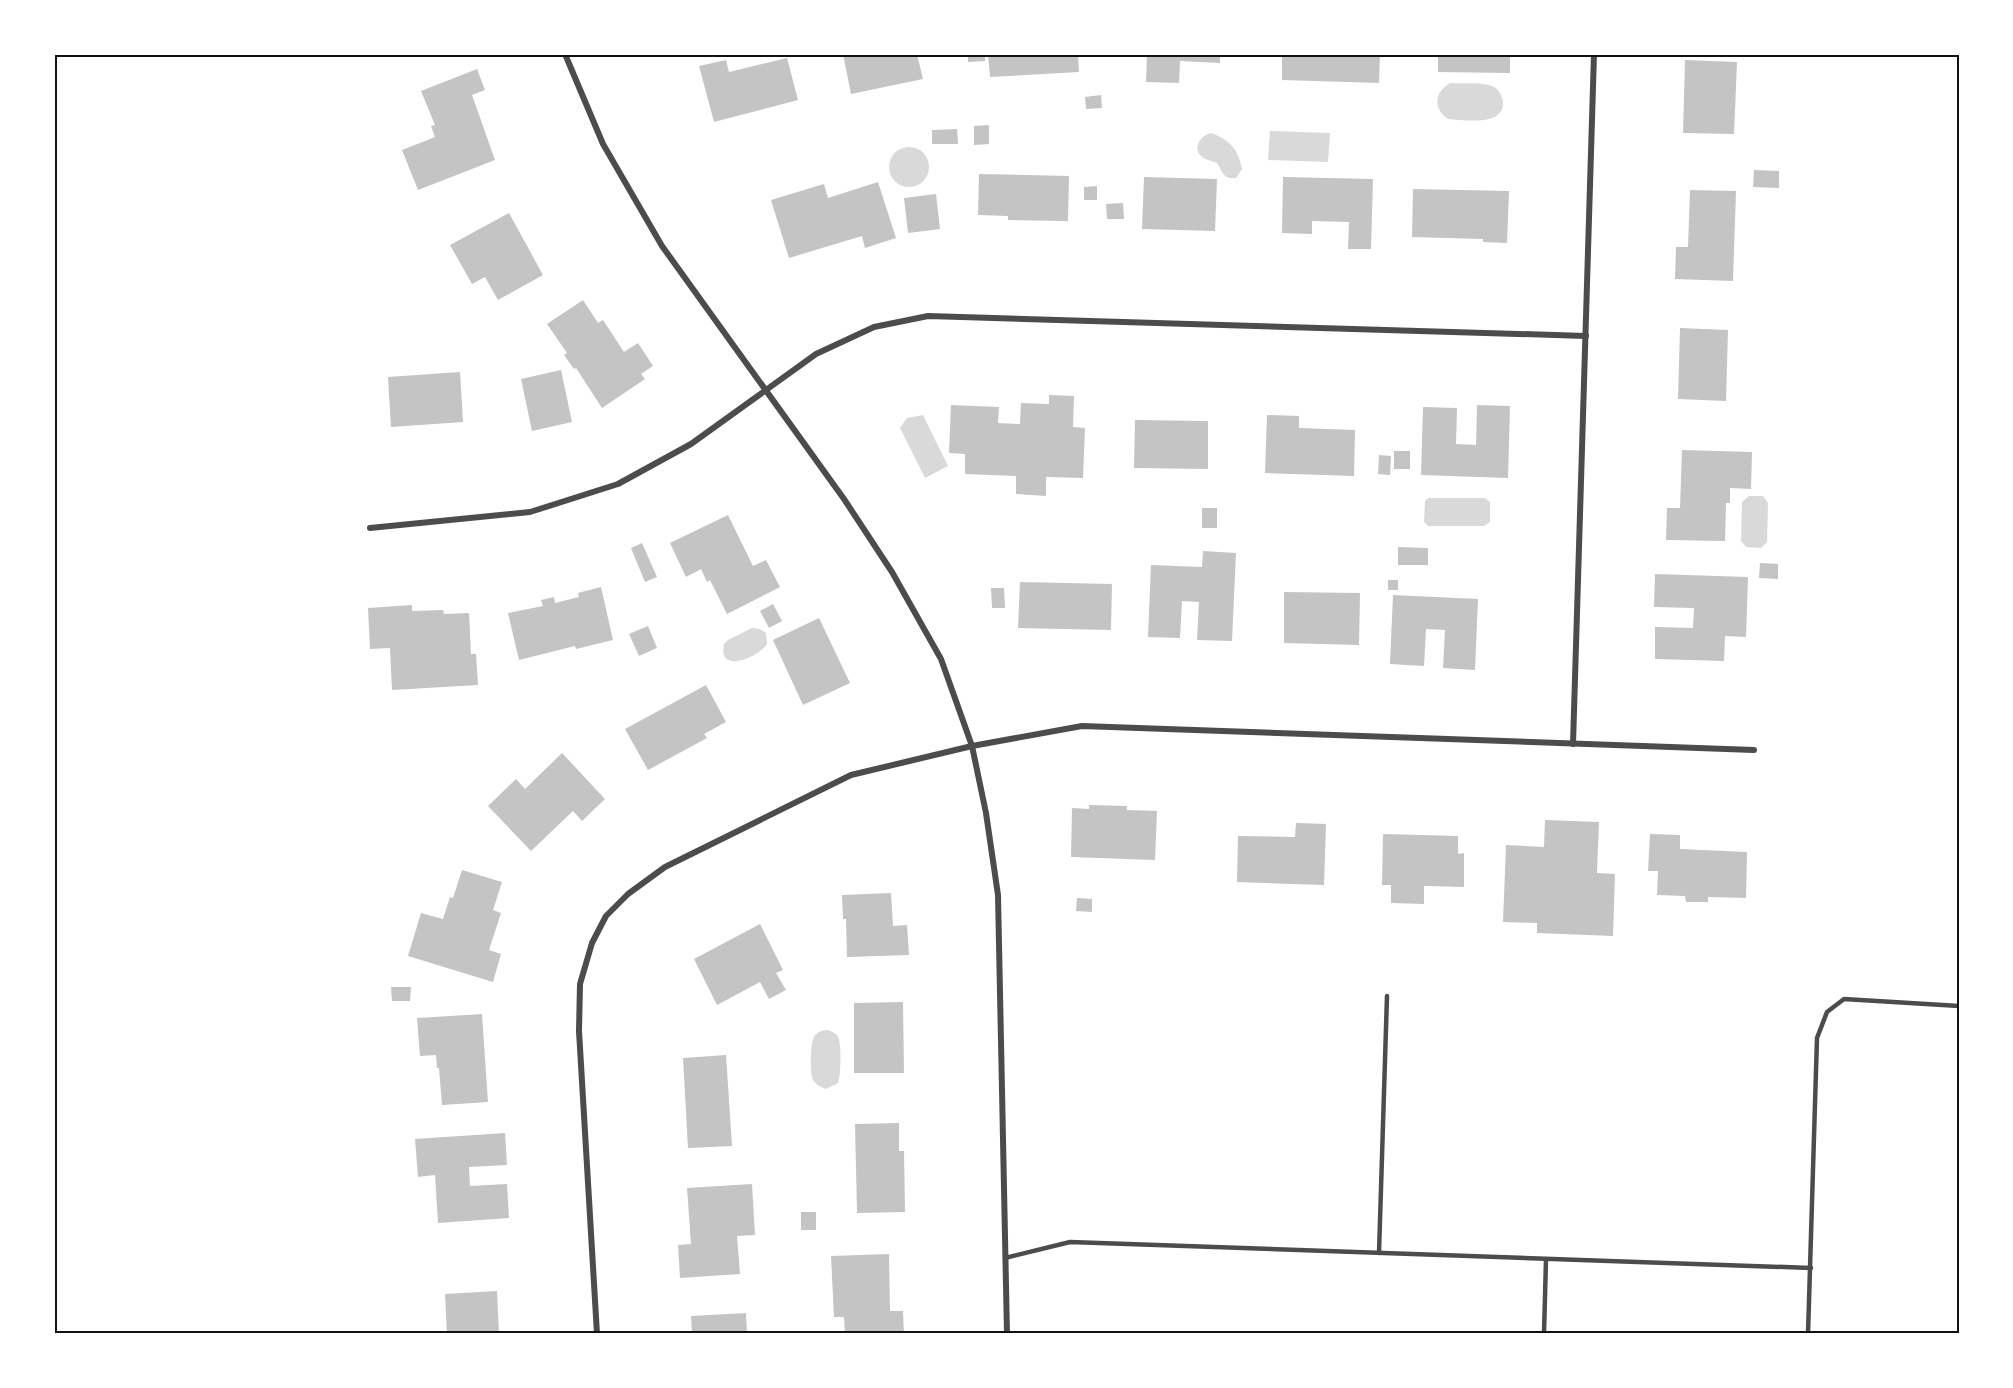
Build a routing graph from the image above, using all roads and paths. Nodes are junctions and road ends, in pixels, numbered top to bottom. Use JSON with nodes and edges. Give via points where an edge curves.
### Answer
{"nodes":[{"id":1,"x":565,"y":54,"type":"edge"},
{"id":2,"x":1594,"y":54,"type":"edge"},
{"id":3,"x":1586,"y":336,"type":"junction"},
{"id":4,"x":765,"y":392,"type":"junction"},
{"id":5,"x":370,"y":528,"type":"dead end"},
{"id":6,"x":1573,"y":744,"type":"junction"},
{"id":7,"x":972,"y":746,"type":"junction"},
{"id":8,"x":1754,"y":750,"type":"dead end"},
{"id":9,"x":1387,"y":996,"type":"dead end"},
{"id":10,"x":1959,"y":1006,"type":"edge"},
{"id":11,"x":1379,"y":1253,"type":"junction"},
{"id":12,"x":1005,"y":1258,"type":"junction"},
{"id":13,"x":1546,"y":1259,"type":"junction"},
{"id":14,"x":1811,"y":1268,"type":"junction"},
{"id":15,"x":597,"y":1334,"type":"edge"},
{"id":16,"x":1007,"y":1334,"type":"edge"},
{"id":17,"x":1544,"y":1334,"type":"edge"},
{"id":18,"x":1808,"y":1334,"type":"edge"}],
"edges":[{"from":1,"to":4,"type":"street","via":[[603,144],[662,246]]},
{"from":2,"to":3,"type":"street"},
{"from":3,"to":4,"type":"street","via":[[928,316],[874,327],[816,354]]},
{"from":3,"to":6,"type":"street"},
{"from":4,"to":5,"type":"street","via":[[691,444],[618,484],[530,512]]},
{"from":4,"to":7,"type":"street","via":[[892,572],[941,659]]},
{"from":6,"to":7,"type":"street","via":[[1082,726]]},
{"from":6,"to":8,"type":"street"},
{"from":7,"to":12,"type":"street","via":[[998,896]]},
{"from":7,"to":15,"type":"street","via":[[851,775],[665,867],[606,916],[592,943],[580,984],[579,1031]]},
{"from":9,"to":11,"type":"lane"},
{"from":10,"to":14,"type":"lane","via":[[1844,999],[1827,1012],[1817,1038]]},
{"from":11,"to":12,"type":"lane","via":[[1070,1242]]},
{"from":11,"to":13,"type":"lane"},
{"from":12,"to":16,"type":"street"},
{"from":13,"to":14,"type":"lane"},
{"from":13,"to":17,"type":"lane"},
{"from":14,"to":18,"type":"lane"}]}
